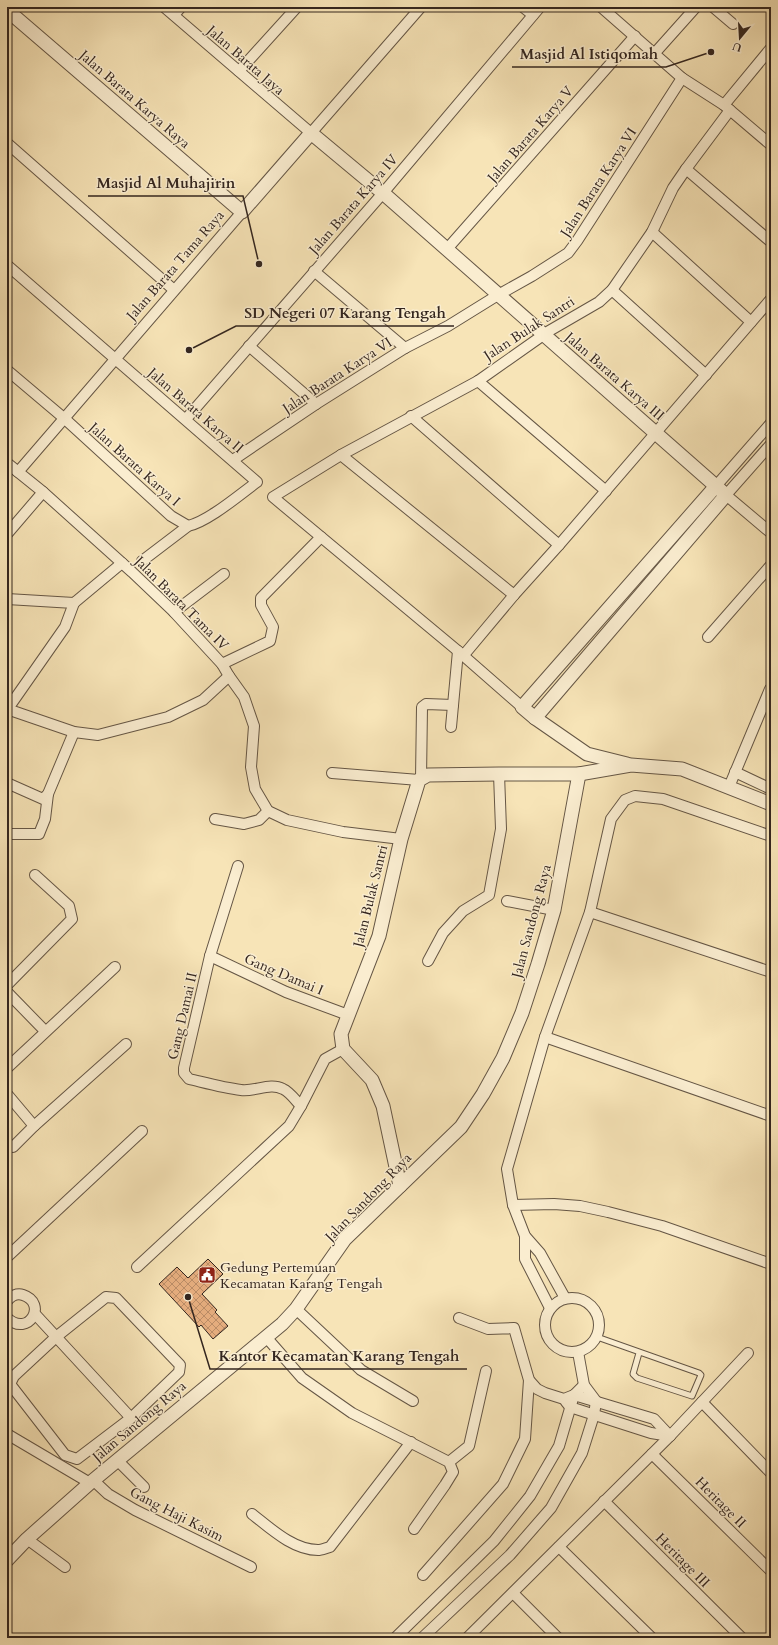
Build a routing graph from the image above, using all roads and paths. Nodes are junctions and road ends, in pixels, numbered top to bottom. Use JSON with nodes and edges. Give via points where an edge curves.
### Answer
{"nodes":[{"id":1,"x":164,"y":7,"type":"edge"},
{"id":2,"x":181,"y":7,"type":"edge"},
{"id":3,"x":297,"y":7,"type":"edge"},
{"id":4,"x":421,"y":7,"type":"edge"},
{"id":5,"x":523,"y":7,"type":"edge"},
{"id":6,"x":540,"y":7,"type":"edge"},
{"id":7,"x":601,"y":7,"type":"edge"},
{"id":8,"x":696,"y":7,"type":"edge"},
{"id":9,"x":713,"y":7,"type":"edge"},
{"id":10,"x":7,"y":10,"type":"edge"},
{"id":11,"x":533,"y":15,"type":"junction"},
{"id":12,"x":174,"y":16,"type":"junction"},
{"id":13,"x":733,"y":24,"type":"dead end"},
{"id":14,"x":635,"y":36,"type":"junction"},
{"id":15,"x":771,"y":48,"type":"edge"},
{"id":16,"x":654,"y":54,"type":"junction"},
{"id":17,"x":239,"y":71,"type":"junction"},
{"id":18,"x":682,"y":78,"type":"junction"},
{"id":19,"x":727,"y":107,"type":"junction"},
{"id":20,"x":311,"y":133,"type":"junction"},
{"id":21,"x":7,"y":143,"type":"edge"},
{"id":22,"x":771,"y":145,"type":"edge"},
{"id":23,"x":686,"y":169,"type":"junction"},
{"id":24,"x":383,"y":193,"type":"junction"},
{"id":25,"x":242,"y":212,"type":"junction"},
{"id":26,"x":652,"y":232,"type":"junction"},
{"id":27,"x":771,"y":242,"type":"edge"},
{"id":28,"x":447,"y":249,"type":"junction"},
{"id":29,"x":7,"y":265,"type":"edge"},
{"id":30,"x":314,"y":271,"type":"junction"},
{"id":31,"x":174,"y":290,"type":"junction"},
{"id":32,"x":612,"y":290,"type":"junction"},
{"id":33,"x":498,"y":295,"type":"junction"},
{"id":34,"x":771,"y":299,"type":"edge"},
{"id":35,"x":751,"y":322,"type":"junction"},
{"id":36,"x":543,"y":335,"type":"junction"},
{"id":37,"x":249,"y":346,"type":"junction"},
{"id":38,"x":405,"y":348,"type":"junction"},
{"id":39,"x":116,"y":360,"type":"junction"},
{"id":40,"x":7,"y":370,"type":"edge"},
{"id":41,"x":706,"y":374,"type":"junction"},
{"id":42,"x":478,"y":381,"type":"junction"},
{"id":43,"x":316,"y":404,"type":"junction"},
{"id":44,"x":411,"y":416,"type":"junction"},
{"id":45,"x":65,"y":419,"type":"junction"},
{"id":46,"x":186,"y":419,"type":"junction"},
{"id":47,"x":771,"y":423,"type":"edge"},
{"id":48,"x":656,"y":434,"type":"junction"},
{"id":49,"x":771,"y":444,"type":"edge"},
{"id":50,"x":341,"y":455,"type":"junction"},
{"id":51,"x":233,"y":460,"type":"junction"},
{"id":52,"x":7,"y":462,"type":"edge"},
{"id":53,"x":18,"y":472,"type":"junction"},
{"id":54,"x":716,"y":486,"type":"junction"},
{"id":55,"x":606,"y":490,"type":"junction"},
{"id":56,"x":43,"y":492,"type":"junction"},
{"id":57,"x":726,"y":495,"type":"junction"},
{"id":58,"x":188,"y":526,"type":"junction"},
{"id":59,"x":771,"y":533,"type":"edge"},
{"id":60,"x":7,"y":534,"type":"edge"},
{"id":61,"x":321,"y":537,"type":"junction"},
{"id":62,"x":559,"y":545,"type":"junction"},
{"id":63,"x":142,"y":561,"type":"dead end"},
{"id":64,"x":122,"y":563,"type":"junction"},
{"id":65,"x":771,"y":566,"type":"edge"},
{"id":66,"x":224,"y":574,"type":"dead end"},
{"id":67,"x":514,"y":595,"type":"junction"},
{"id":68,"x":7,"y":599,"type":"edge"},
{"id":69,"x":74,"y":603,"type":"junction"},
{"id":70,"x":174,"y":612,"type":"junction"},
{"id":71,"x":708,"y":637,"type":"dead end"},
{"id":72,"x":460,"y":654,"type":"junction"},
{"id":73,"x":222,"y":664,"type":"junction"},
{"id":74,"x":229,"y":676,"type":"junction"},
{"id":75,"x":770,"y":689,"type":"edge"},
{"id":76,"x":453,"y":705,"type":"junction"},
{"id":77,"x":522,"y":707,"type":"junction"},
{"id":78,"x":7,"y":709,"type":"edge"},
{"id":79,"x":535,"y":718,"type":"junction"},
{"id":80,"x":451,"y":727,"type":"dead end"},
{"id":81,"x":74,"y":732,"type":"junction"},
{"id":82,"x":631,"y":765,"type":"junction"},
{"id":83,"x":735,"y":772,"type":"junction"},
{"id":84,"x":332,"y":773,"type":"dead end"},
{"id":85,"x":499,"y":774,"type":"junction"},
{"id":86,"x":579,"y":774,"type":"junction"},
{"id":87,"x":420,"y":779,"type":"junction"},
{"id":88,"x":7,"y":783,"type":"edge"},
{"id":89,"x":728,"y":787,"type":"junction"},
{"id":90,"x":771,"y":789,"type":"edge"},
{"id":91,"x":48,"y":794,"type":"junction"},
{"id":92,"x":771,"y":804,"type":"edge"},
{"id":93,"x":268,"y":810,"type":"junction"},
{"id":94,"x":215,"y":819,"type":"dead end"},
{"id":95,"x":7,"y":834,"type":"edge"},
{"id":96,"x":771,"y":836,"type":"edge"},
{"id":97,"x":401,"y":839,"type":"junction"},
{"id":98,"x":238,"y":866,"type":"dead end"},
{"id":99,"x":35,"y":875,"type":"dead end"},
{"id":100,"x":507,"y":901,"type":"dead end"},
{"id":101,"x":554,"y":910,"type":"junction"},
{"id":102,"x":590,"y":912,"type":"junction"},
{"id":103,"x":210,"y":956,"type":"junction"},
{"id":104,"x":428,"y":960,"type":"dead end"},
{"id":105,"x":115,"y":967,"type":"dead end"},
{"id":106,"x":771,"y":972,"type":"edge"},
{"id":107,"x":7,"y":985,"type":"edge"},
{"id":108,"x":7,"y":992,"type":"edge"},
{"id":109,"x":348,"y":1016,"type":"junction"},
{"id":110,"x":45,"y":1032,"type":"junction"},
{"id":111,"x":545,"y":1037,"type":"junction"},
{"id":112,"x":126,"y":1044,"type":"dead end"},
{"id":113,"x":343,"y":1049,"type":"junction"},
{"id":114,"x":7,"y":1068,"type":"edge"},
{"id":115,"x":7,"y":1094,"type":"edge"},
{"id":116,"x":301,"y":1106,"type":"junction"},
{"id":117,"x":771,"y":1116,"type":"edge"},
{"id":118,"x":34,"y":1126,"type":"junction"},
{"id":119,"x":142,"y":1131,"type":"dead end"},
{"id":120,"x":13,"y":1147,"type":"dead end"},
{"id":121,"x":400,"y":1186,"type":"junction"},
{"id":122,"x":513,"y":1205,"type":"junction"},
{"id":123,"x":525,"y":1236,"type":"junction"},
{"id":124,"x":7,"y":1257,"type":"edge"},
{"id":125,"x":771,"y":1264,"type":"edge"},
{"id":126,"x":137,"y":1267,"type":"dead end"},
{"id":127,"x":565,"y":1298,"type":"junction"},
{"id":128,"x":7,"y":1301,"type":"edge"},
{"id":129,"x":550,"y":1308,"type":"junction"},
{"id":130,"x":296,"y":1309,"type":"junction"},
{"id":131,"x":35,"y":1314,"type":"junction"},
{"id":132,"x":459,"y":1318,"type":"dead end"},
{"id":133,"x":7,"y":1319,"type":"edge"},
{"id":134,"x":56,"y":1337,"type":"junction"},
{"id":135,"x":266,"y":1337,"type":"junction"},
{"id":136,"x":597,"y":1337,"type":"junction"},
{"id":137,"x":578,"y":1352,"type":"junction"},
{"id":138,"x":639,"y":1353,"type":"junction"},
{"id":139,"x":748,"y":1353,"type":"dead end"},
{"id":140,"x":486,"y":1371,"type":"dead end"},
{"id":141,"x":529,"y":1380,"type":"junction"},
{"id":142,"x":584,"y":1385,"type":"junction"},
{"id":143,"x":574,"y":1395,"type":"junction"},
{"id":144,"x":564,"y":1399,"type":"junction"},
{"id":145,"x":413,"y":1401,"type":"dead end"},
{"id":146,"x":596,"y":1402,"type":"junction"},
{"id":147,"x":702,"y":1402,"type":"junction"},
{"id":148,"x":570,"y":1408,"type":"junction"},
{"id":149,"x":594,"y":1415,"type":"junction"},
{"id":150,"x":131,"y":1418,"type":"junction"},
{"id":151,"x":7,"y":1434,"type":"edge"},
{"id":152,"x":670,"y":1436,"type":"junction"},
{"id":153,"x":411,"y":1442,"type":"junction"},
{"id":154,"x":652,"y":1454,"type":"junction"},
{"id":155,"x":118,"y":1460,"type":"junction"},
{"id":156,"x":449,"y":1462,"type":"junction"},
{"id":157,"x":771,"y":1473,"type":"edge"},
{"id":158,"x":92,"y":1482,"type":"junction"},
{"id":159,"x":144,"y":1487,"type":"dead end"},
{"id":160,"x":604,"y":1501,"type":"junction"},
{"id":161,"x":252,"y":1514,"type":"dead end"},
{"id":162,"x":414,"y":1529,"type":"dead end"},
{"id":163,"x":27,"y":1539,"type":"junction"},
{"id":164,"x":559,"y":1546,"type":"junction"},
{"id":165,"x":7,"y":1560,"type":"edge"},
{"id":166,"x":65,"y":1567,"type":"dead end"},
{"id":167,"x":251,"y":1567,"type":"dead end"},
{"id":168,"x":771,"y":1571,"type":"edge"},
{"id":169,"x":423,"y":1575,"type":"dead end"},
{"id":170,"x":513,"y":1593,"type":"junction"},
{"id":171,"x":396,"y":1638,"type":"edge"},
{"id":172,"x":422,"y":1638,"type":"edge"},
{"id":173,"x":467,"y":1638,"type":"edge"},
{"id":174,"x":558,"y":1638,"type":"edge"},
{"id":175,"x":652,"y":1638,"type":"edge"},
{"id":176,"x":742,"y":1638,"type":"edge"}],
"edges":[{"from":1,"to":12,"type":"street","name":"Jalan Barata Jaya"},
{"from":2,"to":12,"type":"street"},
{"from":3,"to":17,"type":"street"},
{"from":4,"to":20,"type":"street","name":"Jalan Barata Tama Raya"},
{"from":5,"to":11,"type":"street"},
{"from":6,"to":11,"type":"street","name":"Jalan Barata Karya IV"},
{"from":7,"to":14,"type":"street"},
{"from":8,"to":16,"type":"street"},
{"from":9,"to":13,"type":"street"},
{"from":10,"to":25,"type":"street","name":"Jalan Barata Karya Raya"},
{"from":11,"to":24,"type":"street","name":"Jalan Barata Karya IV"},
{"from":12,"to":17,"type":"street","name":"Jalan Barata Jaya"},
{"from":14,"to":16,"type":"street"},
{"from":14,"to":28,"type":"street","name":"Jalan Barata Karya V"},
{"from":15,"to":19,"type":"street","name":"Jalan Bulak Santri"},
{"from":16,"to":18,"type":"street"},
{"from":17,"to":20,"type":"street","name":"Jalan Barata Jaya"},
{"from":18,"to":19,"type":"street"},
{"from":18,"to":33,"type":"street","name":"Jalan Barata Karya VI","via":[[568,253]]},
{"from":19,"to":22,"type":"street"},
{"from":19,"to":23,"type":"street","name":"Jalan Bulak Santri"},
{"from":20,"to":24,"type":"street","name":"Jalan Barata Karya III"},
{"from":20,"to":25,"type":"street","name":"Jalan Barata Tama Raya"},
{"from":21,"to":31,"type":"street"},
{"from":23,"to":26,"type":"street","name":"Jalan Bulak Santri","via":[[673,188]]},
{"from":23,"to":27,"type":"street"},
{"from":24,"to":28,"type":"street","name":"Jalan Barata Karya III"},
{"from":24,"to":30,"type":"street","name":"Jalan Barata Karya IV"},
{"from":25,"to":31,"type":"street","name":"Jalan Barata Tama Raya"},
{"from":26,"to":32,"type":"street","name":"Jalan Bulak Santri"},
{"from":26,"to":35,"type":"street"},
{"from":28,"to":33,"type":"street","name":"Jalan Barata Karya III"},
{"from":29,"to":39,"type":"street","name":"Jalan Barata Karya II"},
{"from":30,"to":37,"type":"street","name":"Jalan Barata Karya IV"},
{"from":30,"to":38,"type":"street"},
{"from":31,"to":39,"type":"street","name":"Jalan Barata Tama Raya"},
{"from":32,"to":36,"type":"street","name":"Jalan Bulak Santri","via":[[599,302]]},
{"from":32,"to":41,"type":"street"},
{"from":33,"to":36,"type":"street","name":"Jalan Barata Karya III"},
{"from":33,"to":38,"type":"street","name":"Jalan Barata Karya VI","via":[[448,326]]},
{"from":34,"to":35,"type":"street"},
{"from":35,"to":41,"type":"street"},
{"from":36,"to":42,"type":"street","name":"Jalan Bulak Santri"},
{"from":36,"to":48,"type":"street","name":"Jalan Barata Karya III"},
{"from":37,"to":43,"type":"street"},
{"from":37,"to":46,"type":"street","name":"Jalan Barata Karya IV"},
{"from":38,"to":43,"type":"street","name":"Jalan Barata Karya VI"},
{"from":39,"to":45,"type":"street","name":"Jalan Barata Tama Raya"},
{"from":39,"to":46,"type":"street","name":"Jalan Barata Karya II"},
{"from":40,"to":45,"type":"street","name":"Jalan Barata Karya I"},
{"from":41,"to":48,"type":"street"},
{"from":42,"to":44,"type":"street","name":"Jalan Bulak Santri"},
{"from":42,"to":55,"type":"street"},
{"from":43,"to":51,"type":"street","name":"Jalan Barata Karya VI"},
{"from":44,"to":50,"type":"street","name":"Jalan Bulak Santri"},
{"from":44,"to":62,"type":"street"},
{"from":45,"to":53,"type":"street","name":"Jalan Barata Tama Raya"},
{"from":45,"to":58,"type":"street","name":"Jalan Barata Karya I","via":[[171,516]]},
{"from":46,"to":51,"type":"street","name":"Jalan Barata Karya II"},
{"from":47,"to":54,"type":"street"},
{"from":48,"to":54,"type":"street","name":"Jalan Barata Karya III"},
{"from":48,"to":55,"type":"street"},
{"from":49,"to":57,"type":"street"},
{"from":50,"to":61,"type":"street","name":"Jalan Bulak Santri","via":[[273,497]]},
{"from":50,"to":67,"type":"street"},
{"from":51,"to":58,"type":"street","name":"Jalan Barata Karya II","via":[[257,482],[196,524]]},
{"from":52,"to":53,"type":"street","name":"Jalan Barata Tama IV"},
{"from":53,"to":56,"type":"street","name":"Jalan Barata Tama IV"},
{"from":54,"to":57,"type":"street","name":"Jalan Barata Karya III"},
{"from":54,"to":77,"type":"street"},
{"from":55,"to":62,"type":"street"},
{"from":56,"to":60,"type":"street"},
{"from":56,"to":64,"type":"street","name":"Jalan Barata Tama IV"},
{"from":57,"to":59,"type":"street","name":"Jalan Barata Karya III"},
{"from":57,"to":79,"type":"street"},
{"from":58,"to":63,"type":"street"},
{"from":61,"to":72,"type":"street"},
{"from":61,"to":73,"type":"street","via":[[261,598],[261,605],[273,627],[270,641]]},
{"from":62,"to":67,"type":"street"},
{"from":64,"to":69,"type":"street"},
{"from":64,"to":70,"type":"street","name":"Jalan Barata Tama IV"},
{"from":65,"to":71,"type":"street"},
{"from":66,"to":70,"type":"street"},
{"from":67,"to":72,"type":"street"},
{"from":68,"to":69,"type":"street"},
{"from":69,"to":78,"type":"street","via":[[66,627]]},
{"from":70,"to":73,"type":"street","name":"Jalan Barata Tama IV"},
{"from":72,"to":76,"type":"street"},
{"from":72,"to":77,"type":"street"},
{"from":73,"to":74,"type":"street","name":"Jalan Barata Tama IV"},
{"from":74,"to":81,"type":"street","via":[[203,700],[168,717],[98,735]]},
{"from":74,"to":93,"type":"street","name":"Jalan Barata Tama IV","via":[[244,697],[254,726],[251,768],[255,789]]},
{"from":75,"to":83,"type":"street"},
{"from":76,"to":80,"type":"street"},
{"from":76,"to":87,"type":"street","via":[[426,704],[422,707]]},
{"from":77,"to":79,"type":"street"},
{"from":78,"to":81,"type":"street"},
{"from":79,"to":82,"type":"street","via":[[587,754]]},
{"from":81,"to":91,"type":"street"},
{"from":82,"to":86,"type":"street"},
{"from":82,"to":89,"type":"street","via":[[682,769]]},
{"from":83,"to":89,"type":"street"},
{"from":83,"to":90,"type":"street"},
{"from":84,"to":87,"type":"street"},
{"from":85,"to":86,"type":"street"},
{"from":85,"to":87,"type":"street","via":[[428,775]]},
{"from":85,"to":104,"type":"street","via":[[501,829],[489,895],[463,910],[442,933]]},
{"from":86,"to":101,"type":"street","name":"Jalan Sandong Raya"},
{"from":87,"to":97,"type":"street","name":"Jalan Bulak Santri"},
{"from":88,"to":91,"type":"street","via":[[38,798],[43,799]]},
{"from":89,"to":92,"type":"street"},
{"from":91,"to":95,"type":"street","via":[[39,834]]},
{"from":93,"to":94,"type":"street","via":[[259,820],[244,824]]},
{"from":93,"to":97,"type":"street","via":[[287,820],[343,832]]},
{"from":96,"to":102,"type":"street","via":[[663,799],[635,796],[625,800],[611,819]]},
{"from":97,"to":109,"type":"street","name":"Jalan Bulak Santri","via":[[379,936]]},
{"from":98,"to":103,"type":"street"},
{"from":99,"to":107,"type":"street","via":[[69,906],[72,919]]},
{"from":100,"to":101,"type":"street"},
{"from":101,"to":121,"type":"street","name":"Jalan Sandong Raya","via":[[522,1013],[503,1058],[483,1094],[461,1127]]},
{"from":102,"to":106,"type":"street"},
{"from":102,"to":111,"type":"street"},
{"from":103,"to":109,"type":"street","name":"Gang Damai I","via":[[286,992]]},
{"from":103,"to":116,"type":"street","name":"Gang Damai II","via":[[184,1073],[189,1079],[241,1090],[280,1088]]},
{"from":105,"to":110,"type":"street"},
{"from":108,"to":110,"type":"street"},
{"from":109,"to":113,"type":"street","name":"Jalan Bulak Santri","via":[[341,1034]]},
{"from":110,"to":114,"type":"street"},
{"from":111,"to":117,"type":"street"},
{"from":111,"to":122,"type":"street","via":[[507,1170]]},
{"from":112,"to":118,"type":"street"},
{"from":113,"to":116,"type":"street","via":[[325,1059]]},
{"from":113,"to":121,"type":"street","via":[[372,1080],[382,1106]]},
{"from":115,"to":118,"type":"street"},
{"from":116,"to":126,"type":"street","via":[[289,1126]]},
{"from":118,"to":120,"type":"street"},
{"from":119,"to":124,"type":"street"},
{"from":121,"to":130,"type":"street","name":"Jalan Sandong Raya","via":[[345,1240]]},
{"from":122,"to":123,"type":"street"},
{"from":122,"to":125,"type":"street","via":[[566,1204],[608,1212],[662,1226]]},
{"from":123,"to":127,"type":"street","via":[[540,1253]]},
{"from":123,"to":129,"type":"street","via":[[525,1259]]},
{"from":127,"to":129,"type":"street"},
{"from":127,"to":136,"type":"street","via":[[577,1298],[589,1303],[597,1313],[600,1325]]},
{"from":128,"to":131,"type":"street","via":[[12,1296],[21,1294],[30,1297],[35,1305]]},
{"from":129,"to":137,"type":"street","via":[[544,1321],[546,1334],[553,1345],[565,1352]]},
{"from":130,"to":135,"type":"street","name":"Jalan Sandong Raya"},
{"from":130,"to":145,"type":"street","via":[[361,1370]]},
{"from":131,"to":133,"type":"street","via":[[30,1321],[22,1325],[14,1324]]},
{"from":131,"to":134,"type":"street"},
{"from":132,"to":141,"type":"street","via":[[488,1329],[514,1328]]},
{"from":134,"to":150,"type":"street"},
{"from":134,"to":150,"type":"street","via":[[14,1376],[10,1384],[65,1455],[77,1459]]},
{"from":134,"to":150,"type":"street","via":[[106,1297],[116,1298],[180,1365],[179,1372]]},
{"from":135,"to":153,"type":"street","via":[[302,1378],[352,1413]]},
{"from":135,"to":155,"type":"street","name":"Jalan Sandong Raya"},
{"from":136,"to":137,"type":"street","via":[[590,1347]]},
{"from":136,"to":138,"type":"lane"},
{"from":137,"to":142,"type":"street"},
{"from":138,"to":138,"type":"lane","via":[[699,1373],[692,1396],[636,1378],[634,1374]]},
{"from":139,"to":147,"type":"street"},
{"from":140,"to":156,"type":"street","via":[[469,1446]]},
{"from":141,"to":144,"type":"street","via":[[537,1389]]},
{"from":141,"to":169,"type":"street","via":[[525,1439],[503,1484]]},
{"from":142,"to":143,"type":"street"},
{"from":142,"to":146,"type":"street"},
{"from":143,"to":144,"type":"street"},
{"from":143,"to":146,"type":"street"},
{"from":143,"to":148,"type":"street"},
{"from":144,"to":148,"type":"street"},
{"from":146,"to":149,"type":"street"},
{"from":146,"to":152,"type":"street","via":[[654,1419]]},
{"from":147,"to":152,"type":"street"},
{"from":147,"to":157,"type":"street"},
{"from":148,"to":149,"type":"street"},
{"from":148,"to":171,"type":"street","via":[[559,1446],[530,1496],[494,1541]]},
{"from":149,"to":152,"type":"street","via":[[651,1433]]},
{"from":149,"to":172,"type":"street","via":[[582,1453],[551,1508],[510,1555]]},
{"from":151,"to":158,"type":"street","name":"Gang Haji Kasim"},
{"from":152,"to":154,"type":"street"},
{"from":153,"to":156,"type":"street"},
{"from":153,"to":161,"type":"street","via":[[330,1547],[318,1550],[303,1547],[282,1538]]},
{"from":154,"to":160,"type":"street"},
{"from":154,"to":168,"type":"street","name":"Heritage II"},
{"from":155,"to":158,"type":"street","name":"Jalan Sandong Raya"},
{"from":155,"to":159,"type":"street"},
{"from":156,"to":162,"type":"street","via":[[452,1472]]},
{"from":158,"to":163,"type":"street","name":"Jalan Sandong Raya"},
{"from":158,"to":167,"type":"street","name":"Gang Haji Kasim","via":[[135,1510]]},
{"from":160,"to":164,"type":"street"},
{"from":160,"to":176,"type":"street","name":"Heritage III"},
{"from":163,"to":165,"type":"street","name":"Jalan Sandong Raya"},
{"from":163,"to":166,"type":"street"},
{"from":164,"to":170,"type":"street"},
{"from":164,"to":175,"type":"street"},
{"from":170,"to":173,"type":"street"},
{"from":170,"to":174,"type":"street"}]}
